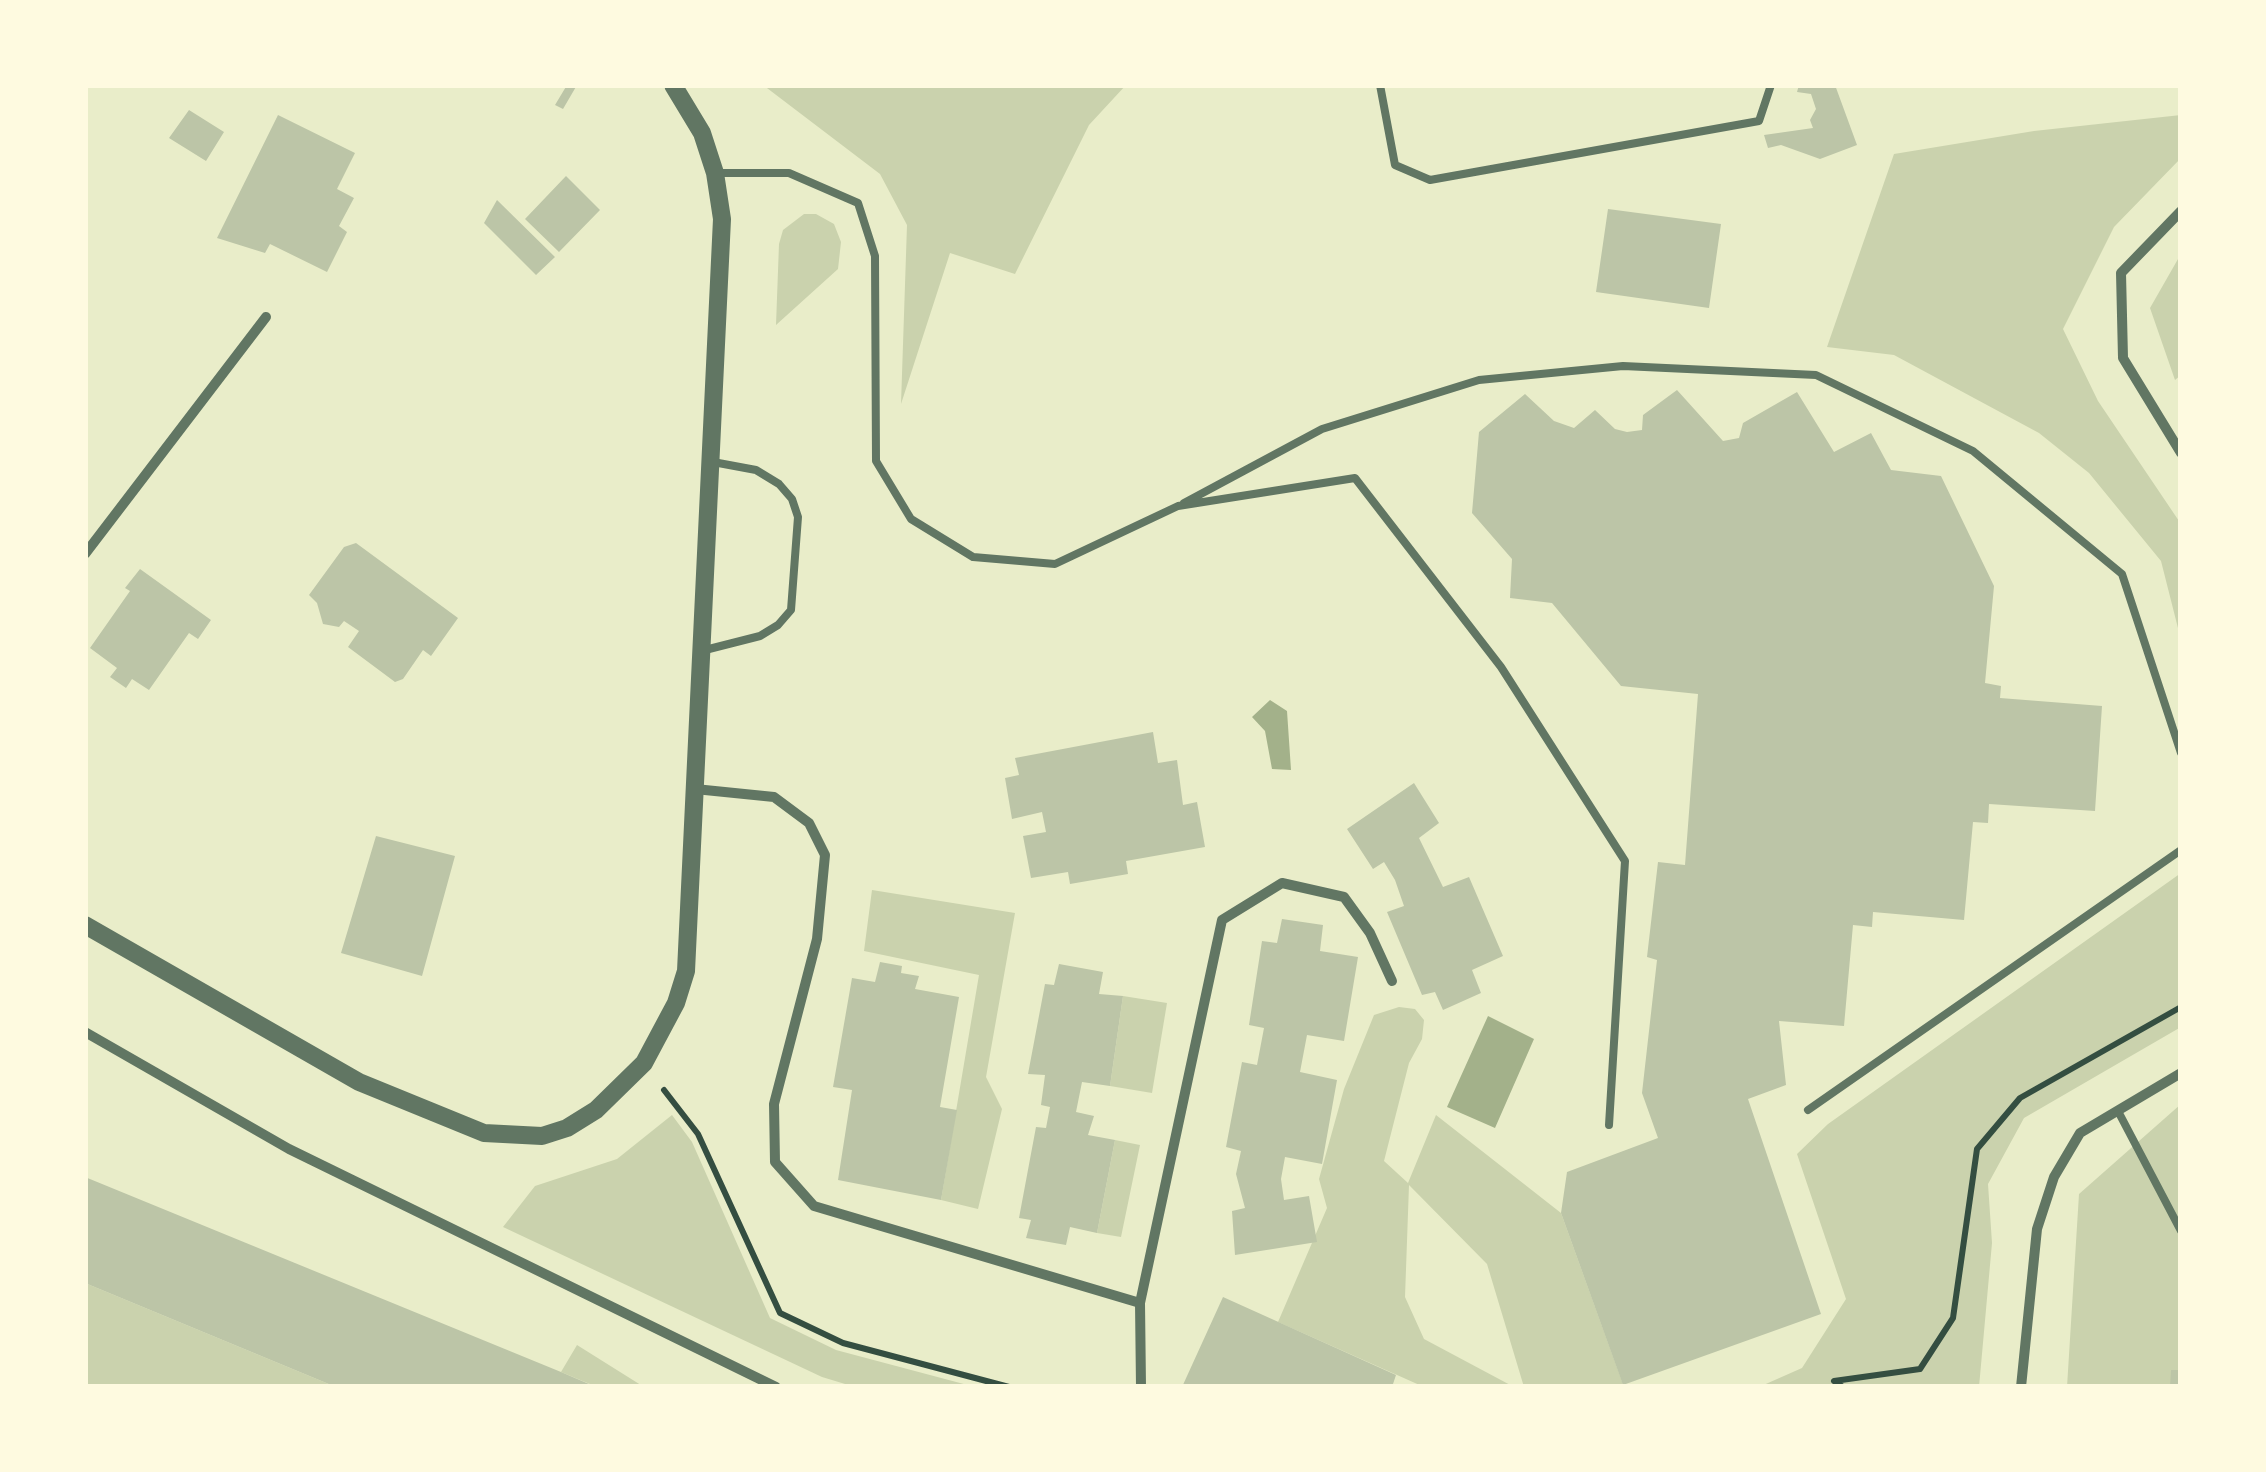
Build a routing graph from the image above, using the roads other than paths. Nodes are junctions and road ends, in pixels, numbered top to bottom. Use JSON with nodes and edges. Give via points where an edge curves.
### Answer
{"nodes":[{"id":1,"x":674,"y":85,"type":"edge"},
{"id":2,"x":1380,"y":85,"type":"edge"},
{"id":3,"x":1771,"y":85,"type":"edge"},
{"id":4,"x":715,"y":173,"type":"junction"},
{"id":5,"x":2181,"y":211,"type":"edge"},
{"id":6,"x":266,"y":317,"type":"dead end"},
{"id":7,"x":2181,"y":453,"type":"edge"},
{"id":8,"x":708,"y":461,"type":"junction"},
{"id":9,"x":1178,"y":506,"type":"junction"},
{"id":10,"x":86,"y":551,"type":"edge"},
{"id":11,"x":700,"y":651,"type":"junction"},
{"id":12,"x":2181,"y":753,"type":"edge"},
{"id":13,"x":695,"y":789,"type":"junction"},
{"id":14,"x":2181,"y":850,"type":"edge"},
{"id":15,"x":85,"y":925,"type":"edge"},
{"id":16,"x":1392,"y":981,"type":"dead end"},
{"id":17,"x":85,"y":1032,"type":"edge"},
{"id":18,"x":2181,"y":1073,"type":"edge"},
{"id":19,"x":1808,"y":1110,"type":"dead end"},
{"id":20,"x":2119,"y":1113,"type":"junction"},
{"id":21,"x":1609,"y":1126,"type":"dead end"},
{"id":22,"x":2181,"y":1231,"type":"edge"},
{"id":23,"x":1140,"y":1303,"type":"junction"},
{"id":24,"x":776,"y":1387,"type":"edge"},
{"id":25,"x":1141,"y":1387,"type":"edge"},
{"id":26,"x":2022,"y":1387,"type":"edge"}],
"edges":[{"from":1,"to":4,"type":"street","via":[[702,133]]},
{"from":2,"to":3,"type":"lane","via":[[1394,165],[1430,180],[1759,120]]},
{"from":4,"to":8,"type":"street","via":[[722,218]]},
{"from":4,"to":9,"type":"lane","via":[[789,173],[858,203],[875,256],[876,460],[912,519],[974,557],[1055,564]]},
{"from":5,"to":7,"type":"street","via":[[2121,273],[2123,358]]},
{"from":6,"to":10,"type":"street"},
{"from":8,"to":11,"type":"street"},
{"from":8,"to":11,"type":"lane","via":[[756,470],[779,484],[798,518],[791,610],[760,636]]},
{"from":9,"to":12,"type":"lane","via":[[1322,429],[1479,380],[1623,366],[1816,374],[1973,451],[2122,574]]},
{"from":9,"to":21,"type":"lane","via":[[1356,478],[1501,667],[1625,861]]},
{"from":11,"to":13,"type":"street"},
{"from":13,"to":15,"type":"street","via":[[686,971],[676,1003],[644,1064],[596,1110],[542,1136],[484,1133],[359,1082]]},
{"from":13,"to":23,"type":"street","via":[[774,797],[809,823],[825,855],[818,939],[774,1104],[776,1162],[814,1206]]},
{"from":14,"to":19,"type":"lane"},
{"from":16,"to":23,"type":"street","via":[[1344,897],[1282,883],[1222,920]]},
{"from":17,"to":24,"type":"street","via":[[289,1149]]},
{"from":18,"to":20,"type":"street"},
{"from":20,"to":22,"type":"lane"},
{"from":20,"to":26,"type":"street","via":[[2080,1134],[2054,1177],[2037,1229]]},
{"from":23,"to":25,"type":"street"}]}
